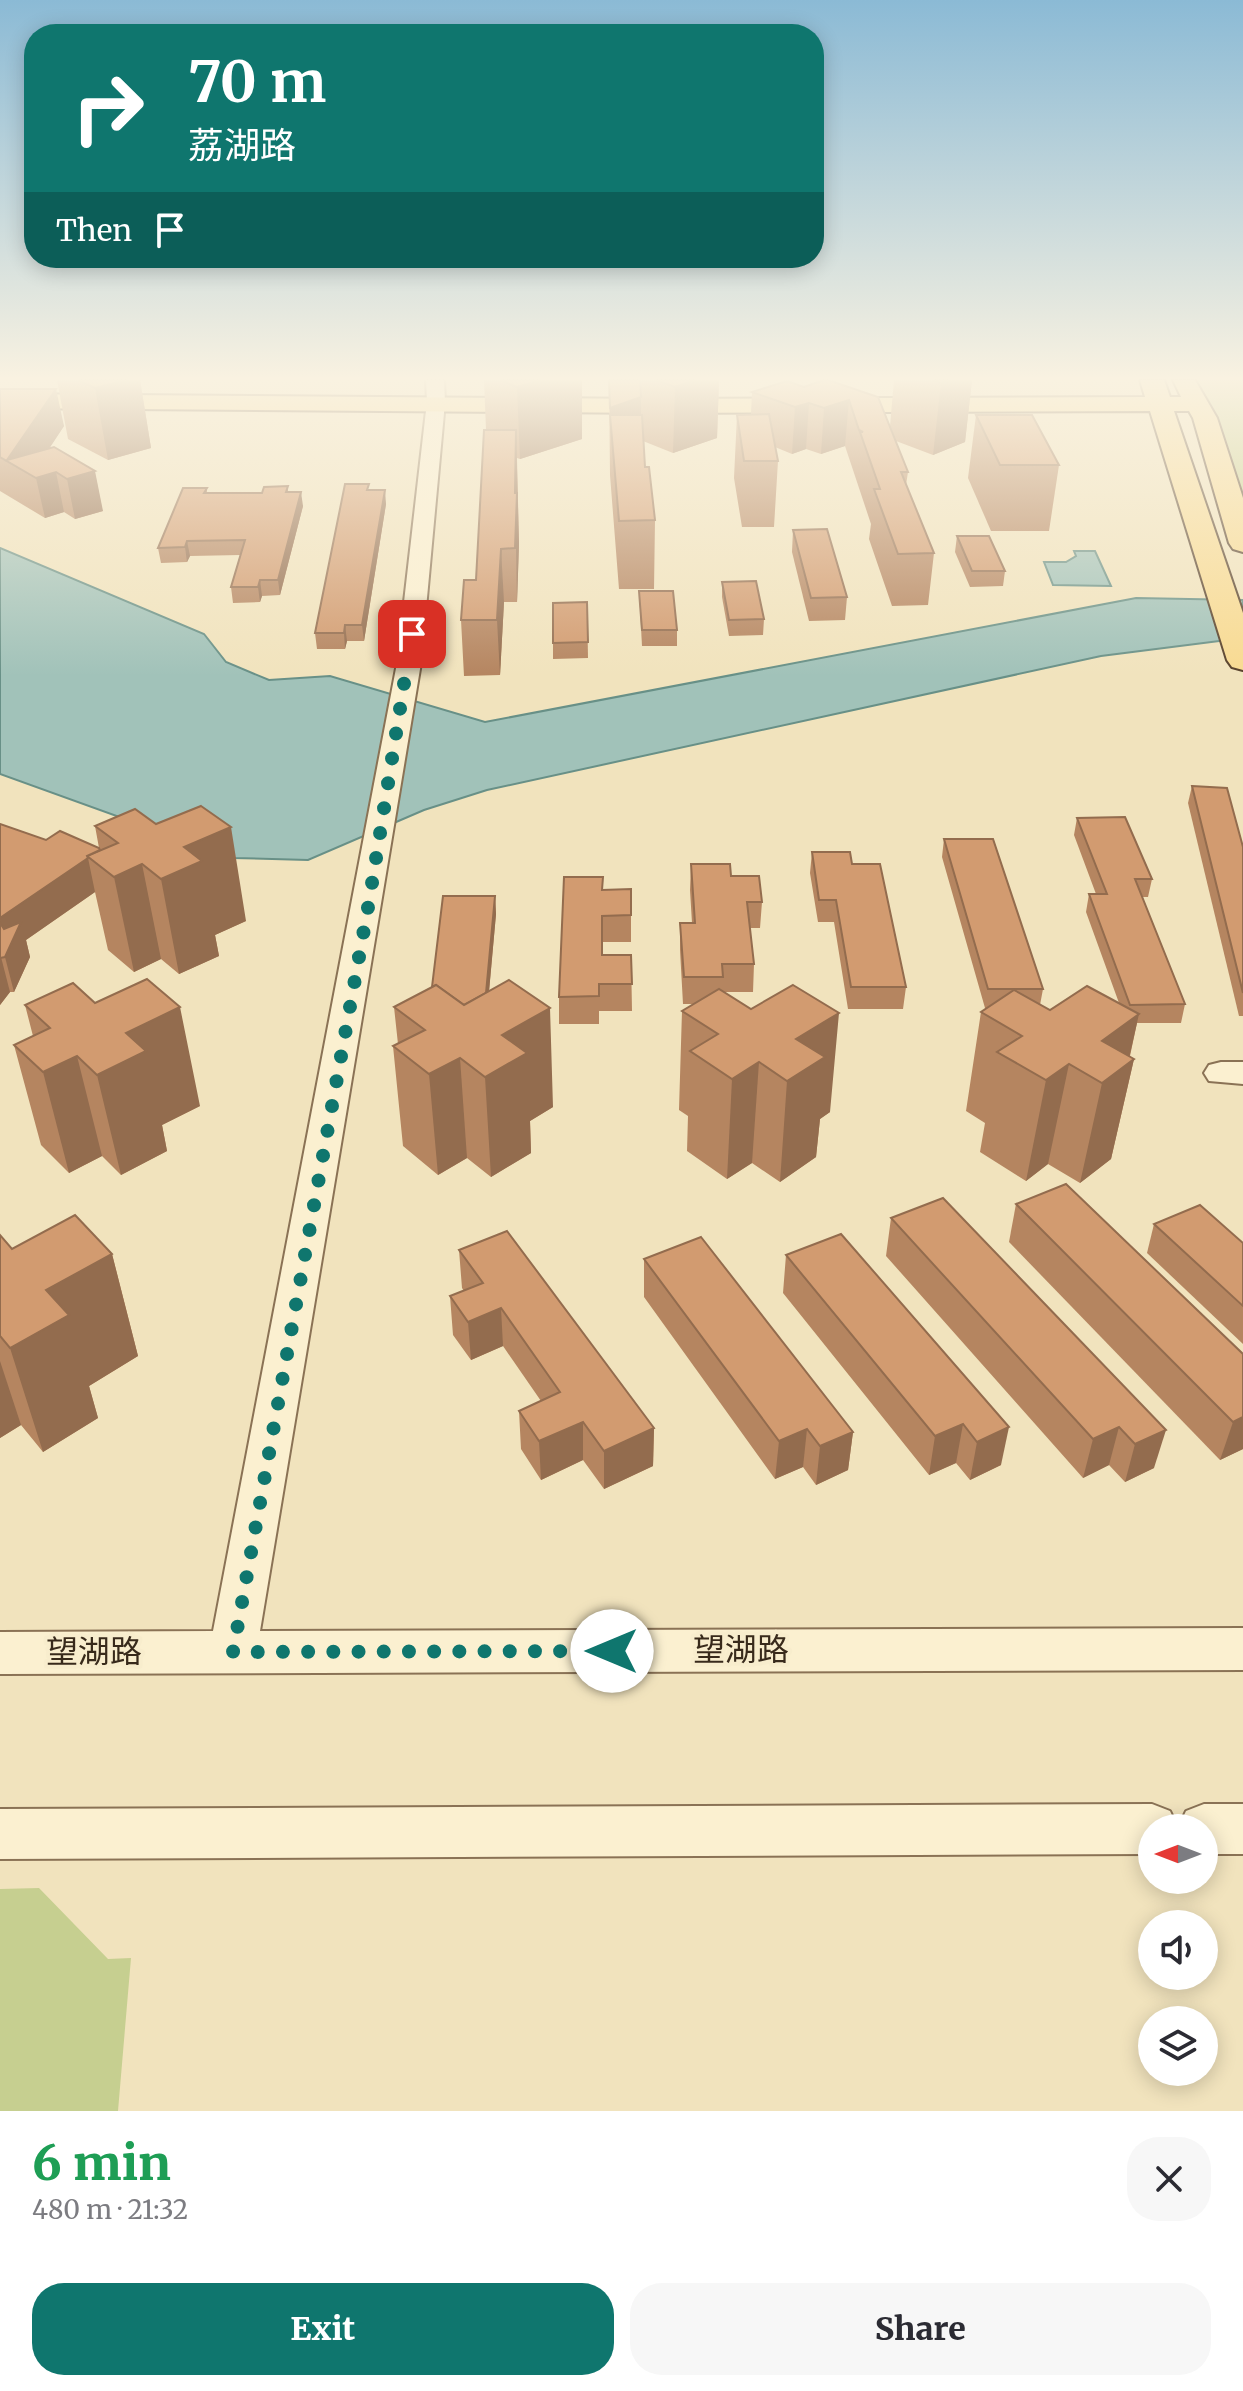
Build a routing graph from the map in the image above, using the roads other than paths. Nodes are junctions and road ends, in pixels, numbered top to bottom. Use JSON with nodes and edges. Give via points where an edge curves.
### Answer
{"nodes":[{"id":1,"x":427,"y":479,"type":"edge"},
{"id":2,"x":1185,"y":479,"type":"edge"},
{"id":3,"x":1223,"y":479,"type":"edge"},
{"id":4,"x":1243,"y":543,"type":"edge"},
{"id":5,"x":1241,"y":654,"type":"edge"},
{"id":6,"x":1243,"y":1649,"type":"edge"},
{"id":7,"x":233,"y":1652,"type":"junction"},
{"id":8,"x":0,"y":1653,"type":"edge"},
{"id":9,"x":1138,"y":1829,"type":"edge"},
{"id":10,"x":1218,"y":1829,"type":"edge"},
{"id":11,"x":1243,"y":1829,"type":"edge"},
{"id":12,"x":0,"y":1834,"type":"edge"}],
"edges":[{"from":1,"to":7,"type":"street","via":[[409,663]]},
{"from":2,"to":5,"type":"main road"},
{"from":3,"to":4,"type":"main road"},
{"from":6,"to":7,"type":"street","name":"望湖路"},
{"from":7,"to":8,"type":"street","name":"望湖路"},
{"from":9,"to":12,"type":"street"},
{"from":10,"to":11,"type":"street"}]}
